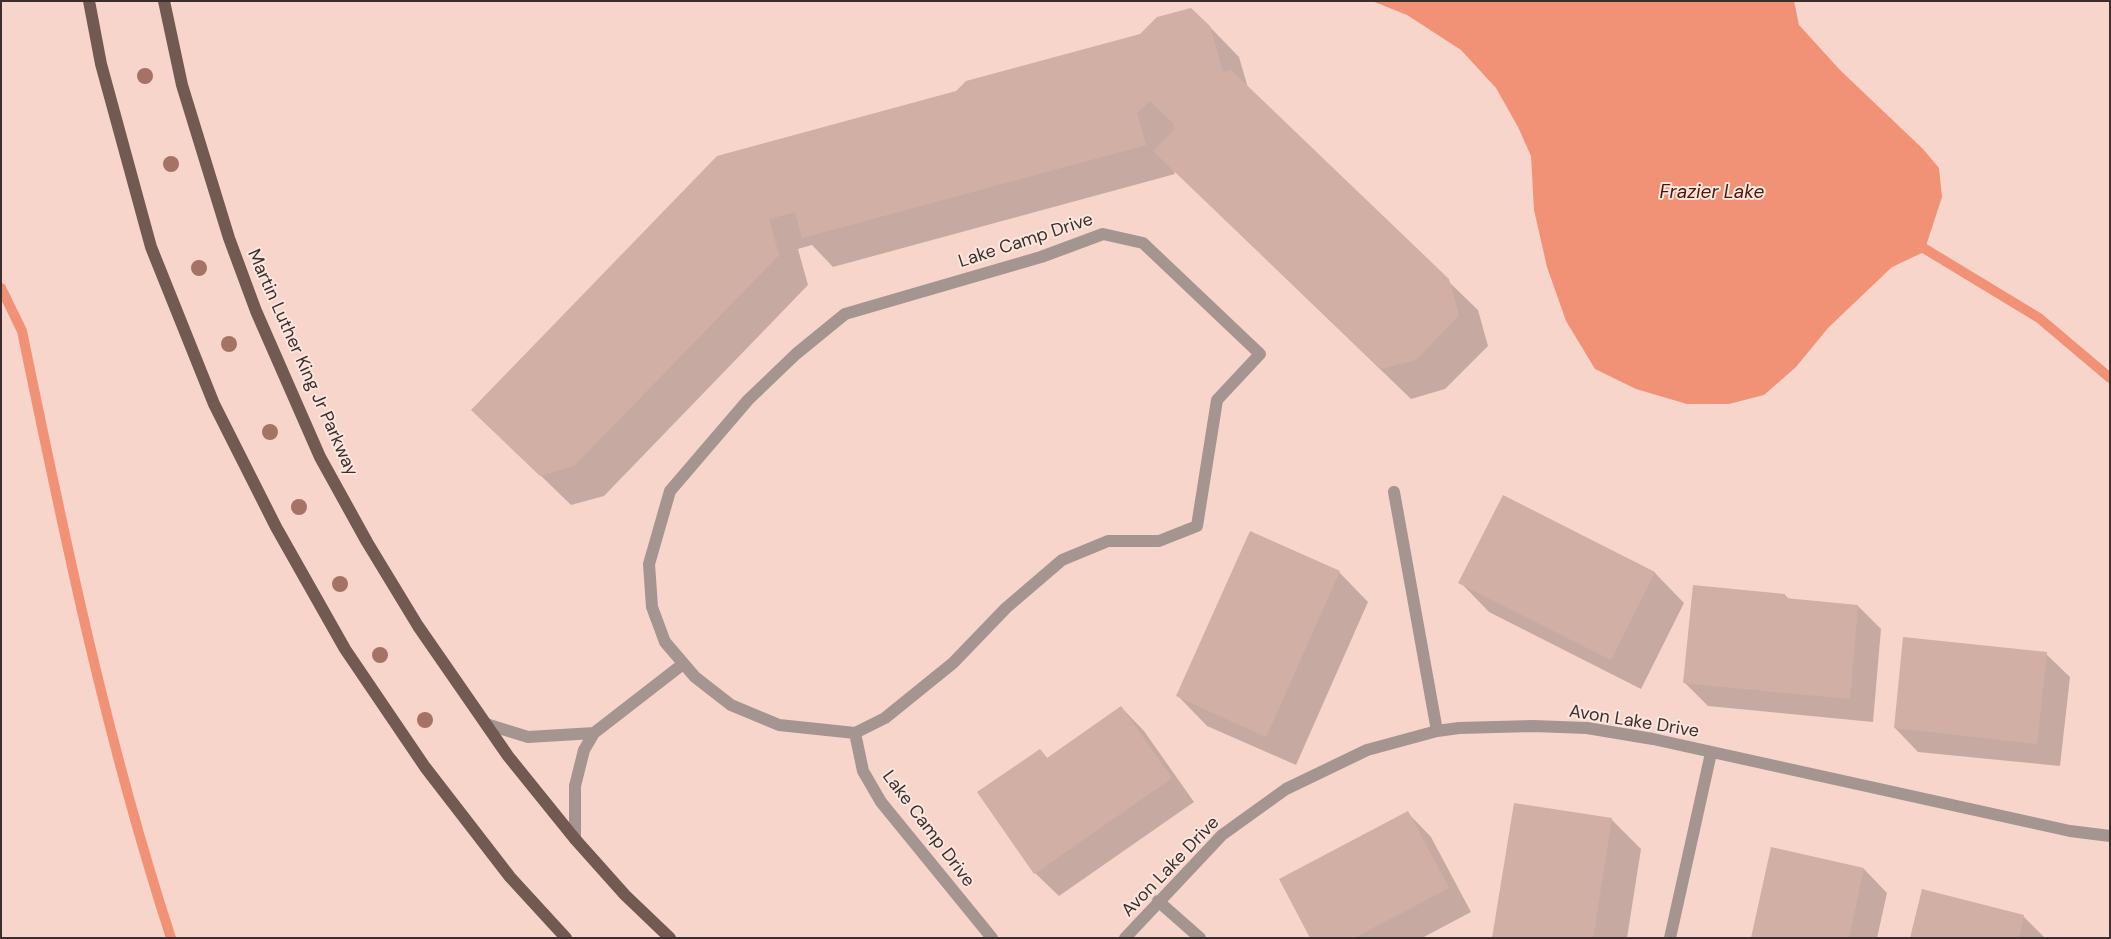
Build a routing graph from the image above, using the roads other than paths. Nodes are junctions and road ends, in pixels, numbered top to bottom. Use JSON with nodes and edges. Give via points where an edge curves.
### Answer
{"nodes":[{"id":1,"x":89,"y":1,"type":"edge"},
{"id":2,"x":164,"y":1,"type":"edge"},
{"id":3,"x":1394,"y":492,"type":"dead end"},
{"id":4,"x":684,"y":664,"type":"junction"},
{"id":5,"x":486,"y":724,"type":"junction"},
{"id":6,"x":1437,"y":731,"type":"junction"},
{"id":7,"x":594,"y":733,"type":"junction"},
{"id":8,"x":855,"y":733,"type":"junction"},
{"id":9,"x":1711,"y":753,"type":"junction"},
{"id":10,"x":2110,"y":836,"type":"edge"},
{"id":11,"x":575,"y":839,"type":"junction"},
{"id":12,"x":1158,"y":902,"type":"junction"},
{"id":13,"x":566,"y":938,"type":"edge"},
{"id":14,"x":670,"y":938,"type":"edge"},
{"id":15,"x":992,"y":938,"type":"edge"},
{"id":16,"x":1125,"y":938,"type":"edge"},
{"id":17,"x":1200,"y":938,"type":"edge"},
{"id":18,"x":1670,"y":938,"type":"edge"}],
"edges":[{"from":1,"to":13,"type":"main road","via":[[101,64],[151,247],[214,404],[276,527],[345,649],[425,767],[510,877]]},
{"from":2,"to":5,"type":"main road","name":"Martin Luther King Jr Parkway","via":[[182,85],[229,238],[256,311],[320,457],[418,626]]},
{"from":3,"to":6,"type":"street"},
{"from":4,"to":7,"type":"street"},
{"from":4,"to":8,"type":"street","name":"Lake Camp Drive","via":[[695,677],[731,705],[779,726]]},
{"from":4,"to":8,"type":"street","name":"Lake Camp Drive","via":[[665,642],[652,607],[650,564],[670,491],[748,400],[796,354],[844,314],[1042,257],[1103,234],[1144,243],[1260,354],[1217,400],[1197,526],[1159,541],[1108,541],[1062,560],[1006,608],[953,663],[885,718]]},
{"from":5,"to":7,"type":"street","via":[[528,736]]},
{"from":5,"to":11,"type":"main road","name":"Martin Luther King Jr Parkway"},
{"from":6,"to":9,"type":"street","name":"Avon Lake Drive","via":[[1524,726],[1588,728]]},
{"from":6,"to":12,"type":"street","name":"Avon Lake Drive","via":[[1367,750],[1286,789],[1222,835]]},
{"from":7,"to":11,"type":"street","via":[[584,750],[575,786]]},
{"from":8,"to":15,"type":"street","name":"Lake Camp Drive","via":[[863,771],[881,802]]},
{"from":9,"to":10,"type":"street","name":"Avon Lake Drive","via":[[2070,831]]},
{"from":9,"to":18,"type":"street"},
{"from":11,"to":14,"type":"main road","name":"Martin Luther King Jr Parkway"},
{"from":12,"to":16,"type":"street","name":"Avon Lake Drive"},
{"from":12,"to":17,"type":"street"}]}
